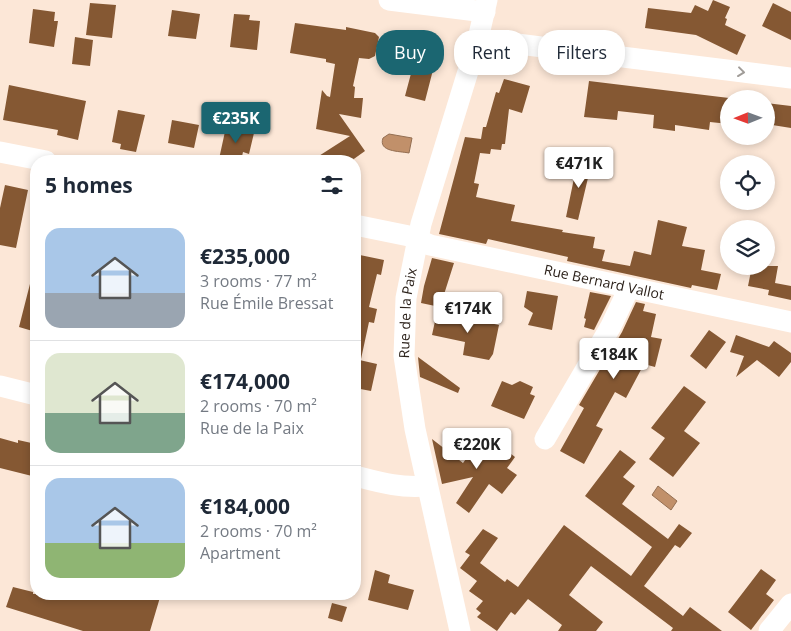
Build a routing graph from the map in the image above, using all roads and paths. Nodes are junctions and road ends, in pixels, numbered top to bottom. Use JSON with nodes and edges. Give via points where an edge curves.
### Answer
{"nodes":[{"id":1,"x":389,"y":0,"type":"edge"},
{"id":2,"x":486,"y":6,"type":"edge"},
{"id":3,"x":480,"y":30,"type":"edge"},
{"id":4,"x":528,"y":45,"type":"edge"},
{"id":5,"x":467,"y":75,"type":"edge"},
{"id":6,"x":791,"y":78,"type":"edge"},
{"id":7,"x":0,"y":152,"type":"edge"},
{"id":8,"x":30,"y":158,"type":"edge"},
{"id":9,"x":361,"y":226,"type":"edge"},
{"id":10,"x":417,"y":239,"type":"junction"},
{"id":11,"x":629,"y":288,"type":"junction"},
{"id":12,"x":791,"y":322,"type":"edge"},
{"id":13,"x":0,"y":386,"type":"edge"},
{"id":14,"x":30,"y":394,"type":"edge"},
{"id":15,"x":546,"y":439,"type":"dead end"},
{"id":16,"x":361,"y":478,"type":"edge"},
{"id":17,"x":427,"y":486,"type":"junction"},
{"id":18,"x":791,"y":604,"type":"edge"},
{"id":19,"x":460,"y":631,"type":"edge"},
{"id":20,"x":769,"y":631,"type":"edge"}],
"edges":[{"from":1,"to":2,"type":"street"},
{"from":2,"to":3,"type":"street","name":"Rue de la Paix"},
{"from":4,"to":6,"type":"street","one_way":true},
{"from":5,"to":10,"type":"street","name":"Rue de la Paix"},
{"from":7,"to":8,"type":"street"},
{"from":9,"to":10,"type":"street","name":"Rue Bernard Vallot"},
{"from":10,"to":11,"type":"street","name":"Rue Bernard Vallot","via":[[430,245]]},
{"from":10,"to":17,"type":"street","name":"Rue de la Paix","via":[[406,298],[404,356]]},
{"from":11,"to":12,"type":"street","name":"Rue Bernard Vallot"},
{"from":11,"to":15,"type":"street","via":[[611,326]]},
{"from":13,"to":14,"type":"street"},
{"from":16,"to":17,"type":"street","via":[[396,487]]},
{"from":17,"to":19,"type":"street","name":"Rue de la Paix"},
{"from":18,"to":20,"type":"street"}]}
